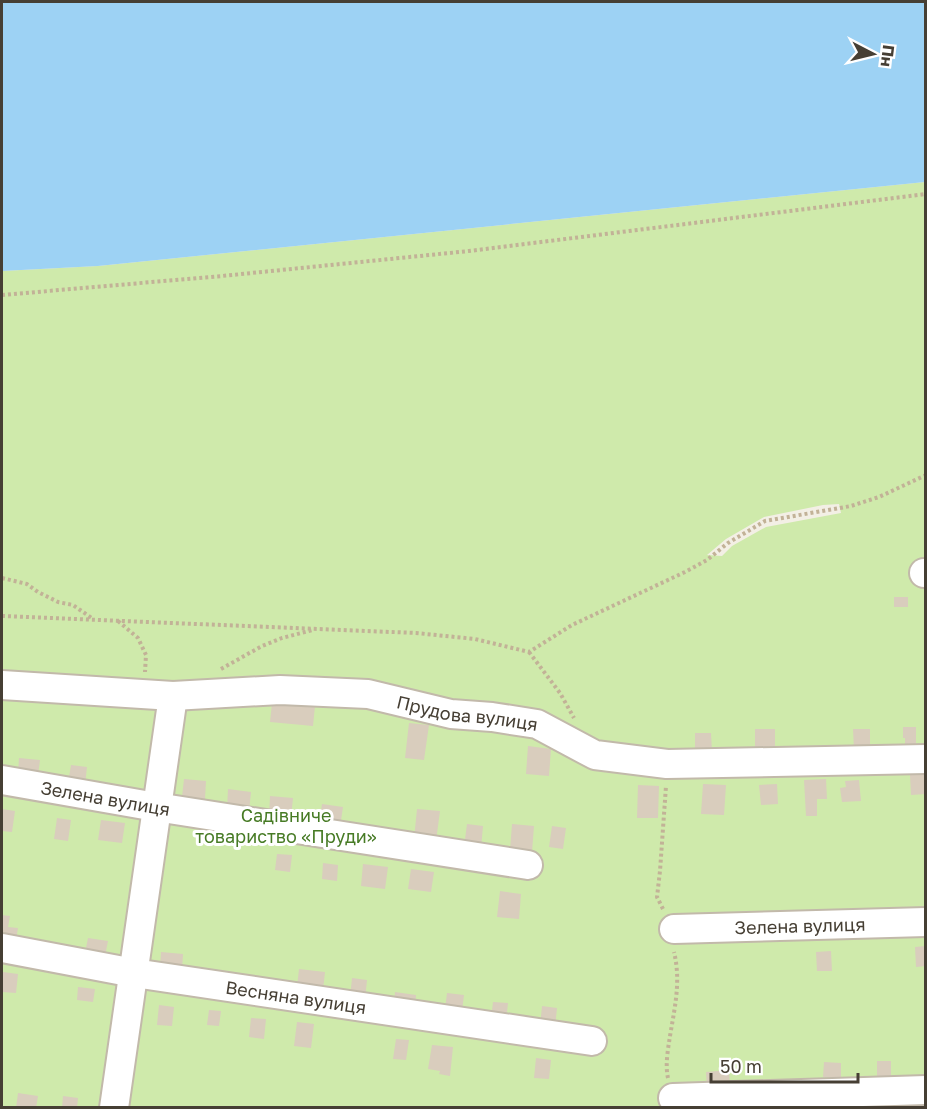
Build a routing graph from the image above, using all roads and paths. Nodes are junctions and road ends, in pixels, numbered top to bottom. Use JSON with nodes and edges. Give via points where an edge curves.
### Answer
{"nodes":[{"id":1,"x":926,"y":194,"type":"edge"},
{"id":2,"x":2,"y":295,"type":"edge"},
{"id":3,"x":926,"y":475,"type":"edge"},
{"id":4,"x":2,"y":578,"type":"edge"},
{"id":5,"x":2,"y":616,"type":"edge"},
{"id":6,"x":95,"y":620,"type":"junction"},
{"id":7,"x":118,"y":621,"type":"junction"},
{"id":8,"x":316,"y":629,"type":"junction"},
{"id":9,"x":529,"y":652,"type":"junction"},
{"id":10,"x":214,"y":673,"type":"dead end"},
{"id":11,"x":2,"y":685,"type":"edge"},
{"id":12,"x":145,"y":694,"type":"junction"},
{"id":13,"x":173,"y":696,"type":"junction"},
{"id":14,"x":577,"y":722,"type":"dead end"},
{"id":15,"x":926,"y":759,"type":"edge"},
{"id":16,"x":2,"y":780,"type":"edge"},
{"id":17,"x":156,"y":807,"type":"junction"},
{"id":18,"x":528,"y":865,"type":"dead end"},
{"id":19,"x":926,"y":922,"type":"edge"},
{"id":20,"x":674,"y":929,"type":"dead end"},
{"id":21,"x":2,"y":948,"type":"edge"},
{"id":22,"x":134,"y":973,"type":"junction"},
{"id":23,"x":592,"y":1041,"type":"dead end"},
{"id":24,"x":926,"y":1090,"type":"edge"},
{"id":25,"x":673,"y":1098,"type":"dead end"},
{"id":26,"x":114,"y":1107,"type":"edge"}],
"edges":[{"from":1,"to":2,"type":"path","via":[[469,251]]},
{"from":3,"to":9,"type":"path","via":[[851,506],[765,521],[707,560],[572,625]]},
{"from":4,"to":6,"type":"path","via":[[27,584]]},
{"from":5,"to":6,"type":"path"},
{"from":6,"to":7,"type":"path"},
{"from":7,"to":8,"type":"path"},
{"from":7,"to":12,"type":"path","via":[[138,638],[146,655]]},
{"from":8,"to":9,"type":"path","via":[[475,639]]},
{"from":8,"to":10,"type":"path","via":[[261,646]]},
{"from":9,"to":14,"type":"path"},
{"from":11,"to":12,"type":"lane","name":"Прудова вулиця"},
{"from":12,"to":13,"type":"lane","name":"Прудова вулиця"},
{"from":13,"to":15,"type":"lane","name":"Прудова вулиця","via":[[280,690],[368,694],[451,714],[537,724],[595,755],[667,764]]},
{"from":13,"to":17,"type":"lane"},
{"from":16,"to":17,"type":"lane","name":"Зелена вулиця"},
{"from":17,"to":18,"type":"lane","name":"Зелена вулиця"},
{"from":17,"to":22,"type":"lane"},
{"from":19,"to":20,"type":"lane","name":"Зелена вулиця"},
{"from":21,"to":22,"type":"lane","name":"Весняна вулиця"},
{"from":22,"to":23,"type":"lane","name":"Весняна вулиця"},
{"from":22,"to":26,"type":"lane"},
{"from":24,"to":25,"type":"lane"}]}
